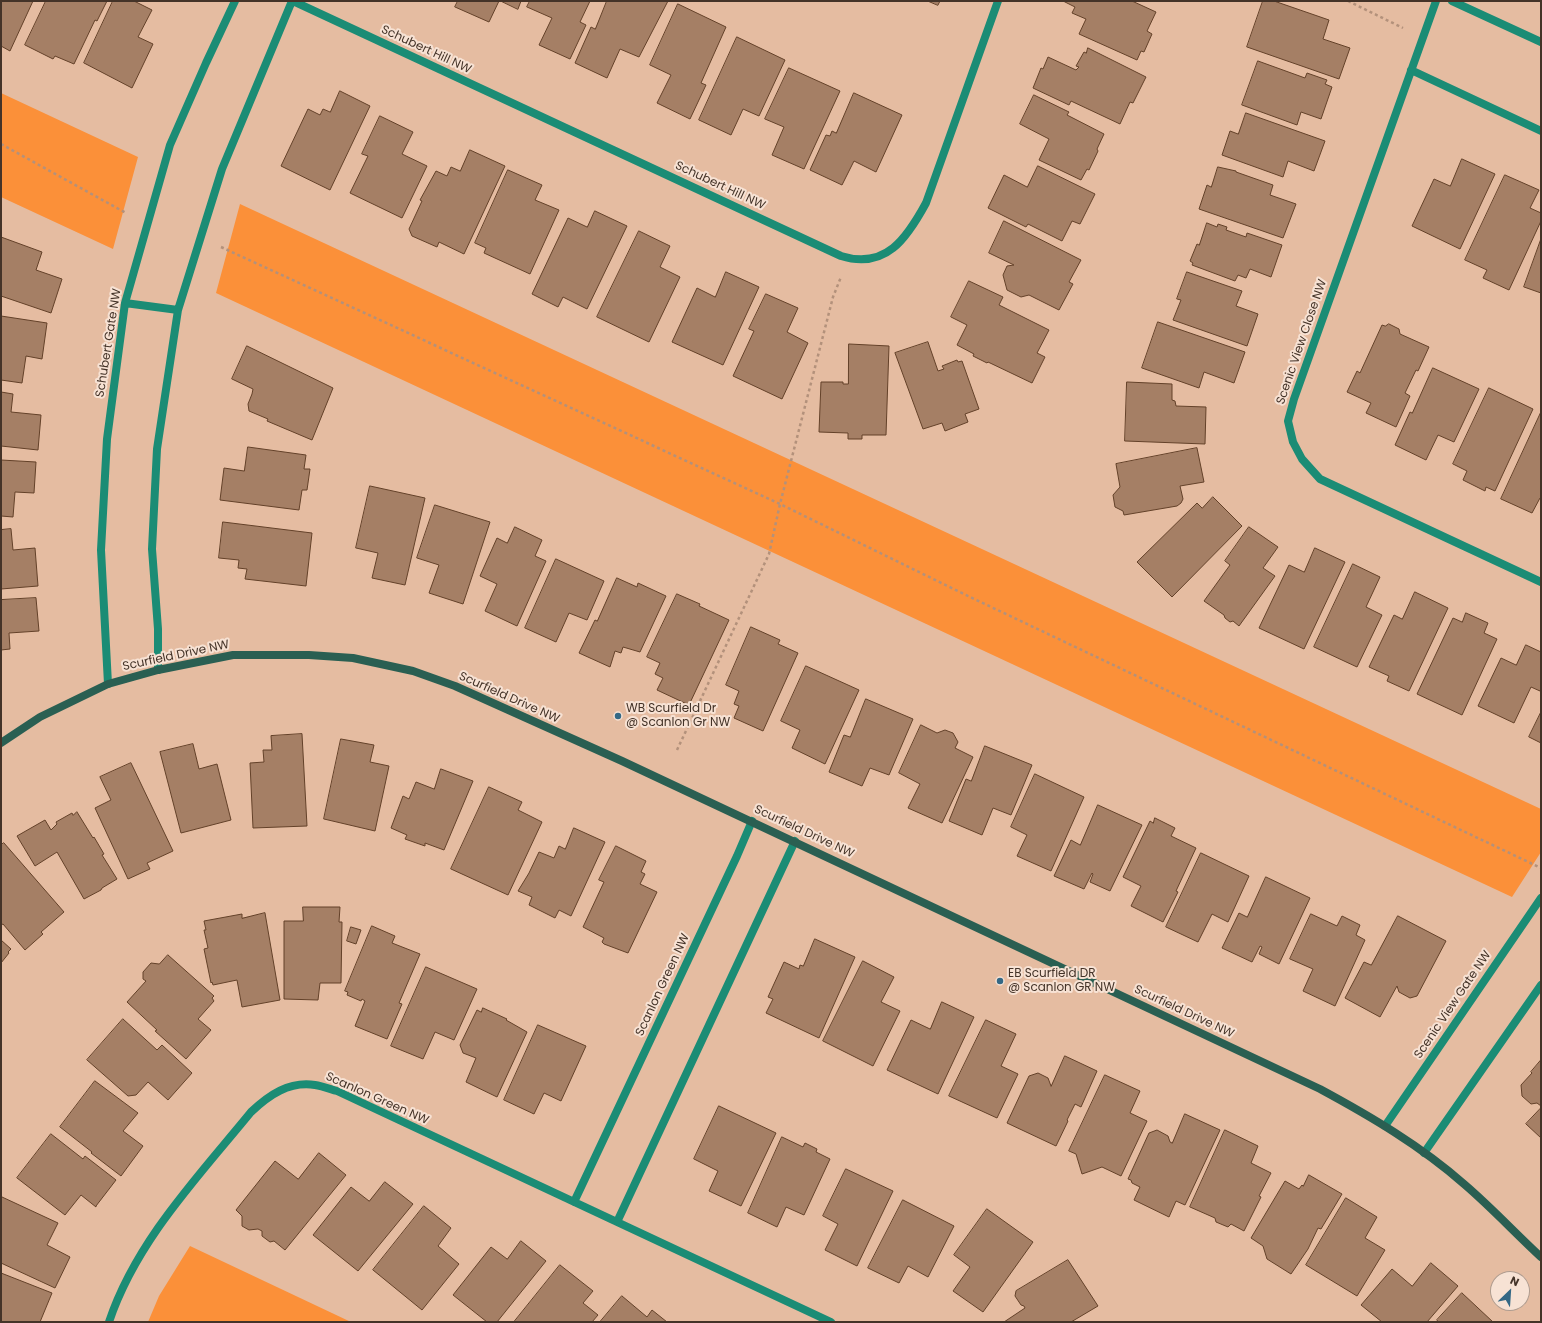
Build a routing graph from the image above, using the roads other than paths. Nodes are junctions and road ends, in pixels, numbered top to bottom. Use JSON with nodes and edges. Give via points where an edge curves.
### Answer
{"nodes":[{"id":1,"x":235,"y":1,"type":"edge"},
{"id":2,"x":293,"y":1,"type":"edge"},
{"id":3,"x":998,"y":1,"type":"edge"},
{"id":4,"x":1436,"y":1,"type":"edge"},
{"id":5,"x":1452,"y":1,"type":"edge"},
{"id":6,"x":1541,"y":42,"type":"edge"},
{"id":7,"x":1411,"y":70,"type":"junction"},
{"id":8,"x":1541,"y":131,"type":"edge"},
{"id":9,"x":125,"y":303,"type":"junction"},
{"id":10,"x":178,"y":310,"type":"junction"},
{"id":11,"x":1541,"y":582,"type":"edge"},
{"id":12,"x":158,"y":670,"type":"junction"},
{"id":13,"x":108,"y":684,"type":"junction"},
{"id":14,"x":1,"y":742,"type":"edge"},
{"id":15,"x":752,"y":821,"type":"junction"},
{"id":16,"x":795,"y":841,"type":"junction"},
{"id":17,"x":1541,"y":898,"type":"edge"},
{"id":18,"x":1541,"y":985,"type":"edge"},
{"id":19,"x":1385,"y":1126,"type":"junction"},
{"id":20,"x":1424,"y":1153,"type":"junction"},
{"id":21,"x":574,"y":1202,"type":"junction"},
{"id":22,"x":617,"y":1222,"type":"junction"},
{"id":23,"x":1541,"y":1257,"type":"edge"},
{"id":24,"x":109,"y":1322,"type":"edge"},
{"id":25,"x":831,"y":1322,"type":"edge"}],
"edges":[{"from":1,"to":9,"type":"street","name":"Schubert Gate NW","via":[[170,145]]},
{"from":2,"to":3,"type":"street","name":"Schubert Hill NW","via":[[841,256],[861,259],[885,254],[897,246],[916,222],[926,203]]},
{"from":2,"to":10,"type":"street","via":[[222,169]]},
{"from":4,"to":7,"type":"street","name":"Scenic View Close NW"},
{"from":5,"to":6,"type":"street"},
{"from":7,"to":8,"type":"street"},
{"from":7,"to":11,"type":"street","name":"Scenic View Close NW","via":[[1294,399],[1288,421],[1293,442],[1302,459],[1320,479]]},
{"from":9,"to":10,"type":"street"},
{"from":9,"to":13,"type":"street","name":"Schubert Gate NW","via":[[107,439],[102,542]]},
{"from":10,"to":12,"type":"street","via":[[157,449],[152,549],[158,629]]},
{"from":12,"to":13,"type":"street","name":"Scurfield Drive NW"},
{"from":12,"to":15,"type":"street","name":"Scurfield Drive NW","via":[[233,655],[308,655],[353,658],[413,671],[455,686]]},
{"from":13,"to":14,"type":"street","name":"Scurfield Drive NW","via":[[40,717]]},
{"from":15,"to":16,"type":"street","name":"Scurfield Drive NW"},
{"from":15,"to":21,"type":"street","name":"Scanlon Green NW"},
{"from":16,"to":19,"type":"street","name":"Scurfield Drive NW","via":[[1320,1089]]},
{"from":16,"to":22,"type":"street"},
{"from":17,"to":19,"type":"street","name":"Scenic View Gate NW"},
{"from":18,"to":20,"type":"street"},
{"from":19,"to":20,"type":"street","name":"Scurfield Drive NW"},
{"from":20,"to":23,"type":"street","name":"Scurfield Drive NW","via":[[1464,1183]]},
{"from":21,"to":22,"type":"street","name":"Scanlon Green NW"},
{"from":21,"to":24,"type":"street","name":"Scanlon Green NW","via":[[337,1092],[315,1085],[280,1090],[264,1099],[251,1112],[149,1241],[124,1286]]},
{"from":22,"to":25,"type":"street","name":"Scanlon Green NW"}]}
